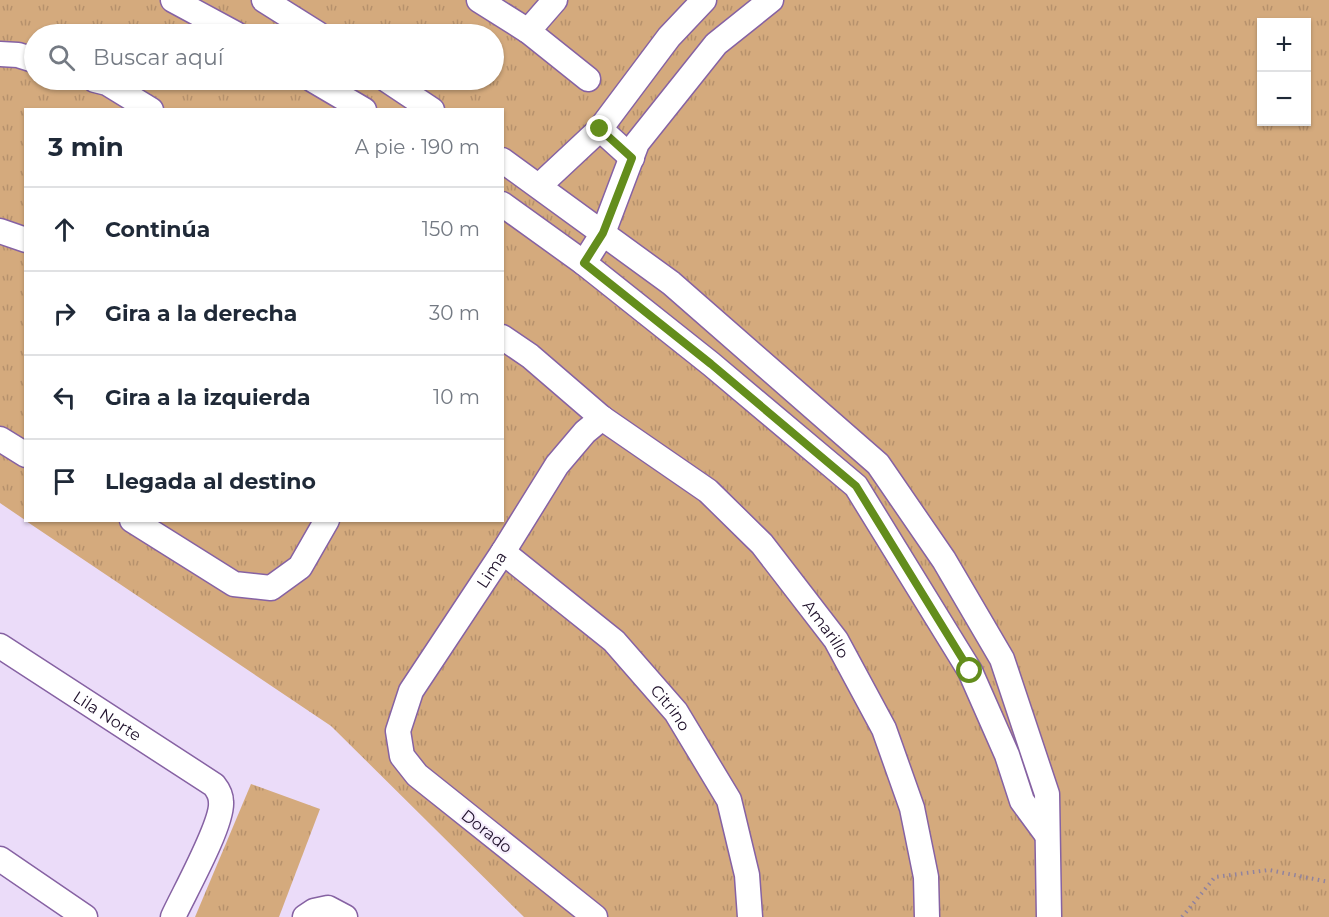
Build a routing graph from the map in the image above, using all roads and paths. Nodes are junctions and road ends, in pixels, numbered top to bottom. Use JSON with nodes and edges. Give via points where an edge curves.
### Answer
{"nodes":[{"id":1,"x":173,"y":0,"type":"edge"},
{"id":2,"x":264,"y":0,"type":"edge"},
{"id":3,"x":479,"y":0,"type":"edge"},
{"id":4,"x":555,"y":0,"type":"edge"},
{"id":5,"x":704,"y":0,"type":"edge"},
{"id":6,"x":771,"y":0,"type":"edge"},
{"id":7,"x":217,"y":24,"type":"edge"},
{"id":8,"x":302,"y":24,"type":"edge"},
{"id":9,"x":528,"y":31,"type":"junction"},
{"id":10,"x":0,"y":54,"type":"edge"},
{"id":11,"x":24,"y":57,"type":"edge"},
{"id":12,"x":588,"y":79,"type":"dead end"},
{"id":13,"x":118,"y":90,"type":"edge"},
{"id":14,"x":330,"y":90,"type":"edge"},
{"id":15,"x":402,"y":90,"type":"edge"},
{"id":16,"x":148,"y":108,"type":"edge"},
{"id":17,"x":361,"y":108,"type":"edge"},
{"id":18,"x":429,"y":108,"type":"edge"},
{"id":19,"x":600,"y":129,"type":"junction"},
{"id":20,"x":632,"y":158,"type":"junction"},
{"id":21,"x":504,"y":161,"type":"edge"},
{"id":22,"x":539,"y":186,"type":"junction"},
{"id":23,"x":504,"y":205,"type":"edge"},
{"id":24,"x":0,"y":231,"type":"edge"},
{"id":25,"x":603,"y":233,"type":"junction"},
{"id":26,"x":24,"y":239,"type":"edge"},
{"id":27,"x":584,"y":263,"type":"junction"},
{"id":28,"x":504,"y":338,"type":"edge"},
{"id":29,"x":602,"y":418,"type":"junction"},
{"id":30,"x":0,"y":439,"type":"edge"},
{"id":31,"x":24,"y":454,"type":"edge"},
{"id":32,"x":135,"y":522,"type":"edge"},
{"id":33,"x":326,"y":522,"type":"edge"},
{"id":34,"x":503,"y":552,"type":"junction"},
{"id":35,"x":0,"y":646,"type":"edge"},
{"id":36,"x":398,"y":731,"type":"joint"},
{"id":37,"x":1047,"y":835,"type":"junction"},
{"id":38,"x":0,"y":859,"type":"edge"},
{"id":39,"x":1329,"y":882,"type":"edge"},
{"id":40,"x":85,"y":917,"type":"edge"},
{"id":41,"x":173,"y":917,"type":"edge"},
{"id":42,"x":306,"y":917,"type":"edge"},
{"id":43,"x":345,"y":917,"type":"edge"},
{"id":44,"x":595,"y":917,"type":"edge"},
{"id":45,"x":750,"y":917,"type":"edge"},
{"id":46,"x":927,"y":917,"type":"edge"},
{"id":47,"x":1049,"y":917,"type":"edge"},
{"id":48,"x":1182,"y":917,"type":"edge"}],
"edges":[{"from":1,"to":7,"type":"street"},
{"from":2,"to":8,"type":"street"},
{"from":3,"to":9,"type":"street"},
{"from":4,"to":9,"type":"street"},
{"from":5,"to":19,"type":"street","via":[[669,37]]},
{"from":6,"to":20,"type":"street","via":[[716,44],[637,143]]},
{"from":9,"to":12,"type":"street"},
{"from":10,"to":11,"type":"street"},
{"from":13,"to":16,"type":"street"},
{"from":14,"to":17,"type":"street"},
{"from":15,"to":18,"type":"street"},
{"from":19,"to":20,"type":"street"},
{"from":19,"to":22,"type":"street"},
{"from":20,"to":25,"type":"street"},
{"from":21,"to":22,"type":"street"},
{"from":22,"to":25,"type":"street"},
{"from":23,"to":27,"type":"street"},
{"from":24,"to":26,"type":"street"},
{"from":25,"to":27,"type":"street"},
{"from":25,"to":37,"type":"street","via":[[671,283],[878,464],[944,560],[1002,659],[1047,794]]},
{"from":27,"to":37,"type":"street","via":[[856,486],[970,671],[1007,755],[1022,801]]},
{"from":28,"to":29,"type":"street","name":"Amarillo"},
{"from":29,"to":34,"type":"street","name":"Lima","via":[[557,465]]},
{"from":29,"to":46,"type":"street","name":"Amarillo","via":[[708,491],[762,544],[836,640],[884,729],[912,808],[926,877]]},
{"from":30,"to":31,"type":"street"},
{"from":32,"to":33,"type":"street","via":[[234,584],[271,588],[300,567]]},
{"from":34,"to":36,"type":"street","name":"Lima","via":[[411,692]]},
{"from":34,"to":45,"type":"street","name":"Citrino","via":[[614,641],[676,712],[729,800],[747,875]]},
{"from":35,"to":41,"type":"street","name":"Lila Norte","via":[[214,785],[221,801],[220,811]]},
{"from":36,"to":44,"type":"street","name":"Dorado","via":[[402,756],[417,776]]},
{"from":37,"to":47,"type":"street"},
{"from":38,"to":40,"type":"street"},
{"from":39,"to":48,"type":"path","via":[[1269,870],[1215,877]]},
{"from":42,"to":43,"type":"street","via":[[328,908]]}]}
